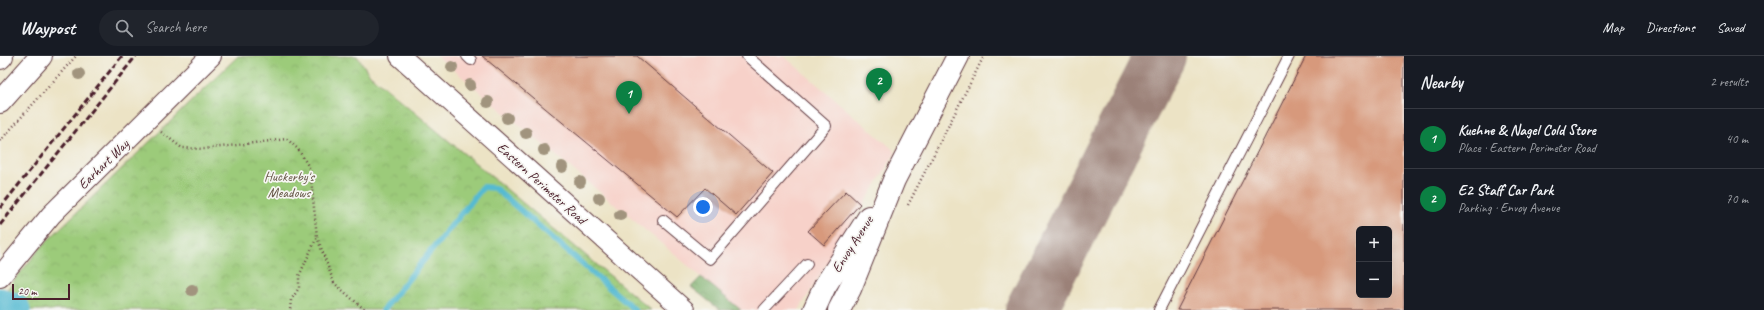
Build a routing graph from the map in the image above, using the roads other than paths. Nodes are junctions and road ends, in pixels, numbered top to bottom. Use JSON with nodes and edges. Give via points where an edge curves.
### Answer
{"nodes":[{"id":1,"x":2,"y":56,"type":"edge"},
{"id":2,"x":41,"y":56,"type":"edge"},
{"id":3,"x":211,"y":56,"type":"edge"},
{"id":4,"x":400,"y":56,"type":"edge"},
{"id":5,"x":747,"y":56,"type":"edge"},
{"id":6,"x":958,"y":56,"type":"edge"},
{"id":7,"x":1289,"y":56,"type":"edge"},
{"id":8,"x":0,"y":58,"type":"edge"},
{"id":9,"x":0,"y":102,"type":"edge"},
{"id":10,"x":894,"y":180,"type":"junction"},
{"id":11,"x":663,"y":220,"type":"dead end"},
{"id":12,"x":807,"y":264,"type":"dead end"},
{"id":13,"x":2,"y":275,"type":"edge"},
{"id":14,"x":684,"y":310,"type":"edge"},
{"id":15,"x":764,"y":310,"type":"edge"},
{"id":16,"x":814,"y":310,"type":"edge"},
{"id":17,"x":839,"y":310,"type":"edge"},
{"id":18,"x":1159,"y":310,"type":"edge"}],
"edges":[{"from":1,"to":8,"type":"main road"},
{"from":2,"to":9,"type":"main road"},
{"from":3,"to":13,"type":"street","name":"Earhart Way","via":[[51,215]]},
{"from":4,"to":14,"type":"street","name":"Eastern Perimeter Road"},
{"from":5,"to":11,"type":"lane","via":[[826,126],[710,259]]},
{"from":6,"to":10,"type":"main road","name":"Envoy Avenue"},
{"from":7,"to":18,"type":"lane"},
{"from":10,"to":16,"type":"main road","name":"Envoy Avenue","via":[[837,266]]},
{"from":10,"to":17,"type":"main road","name":"Envoy Avenue"},
{"from":12,"to":15,"type":"lane"}]}
